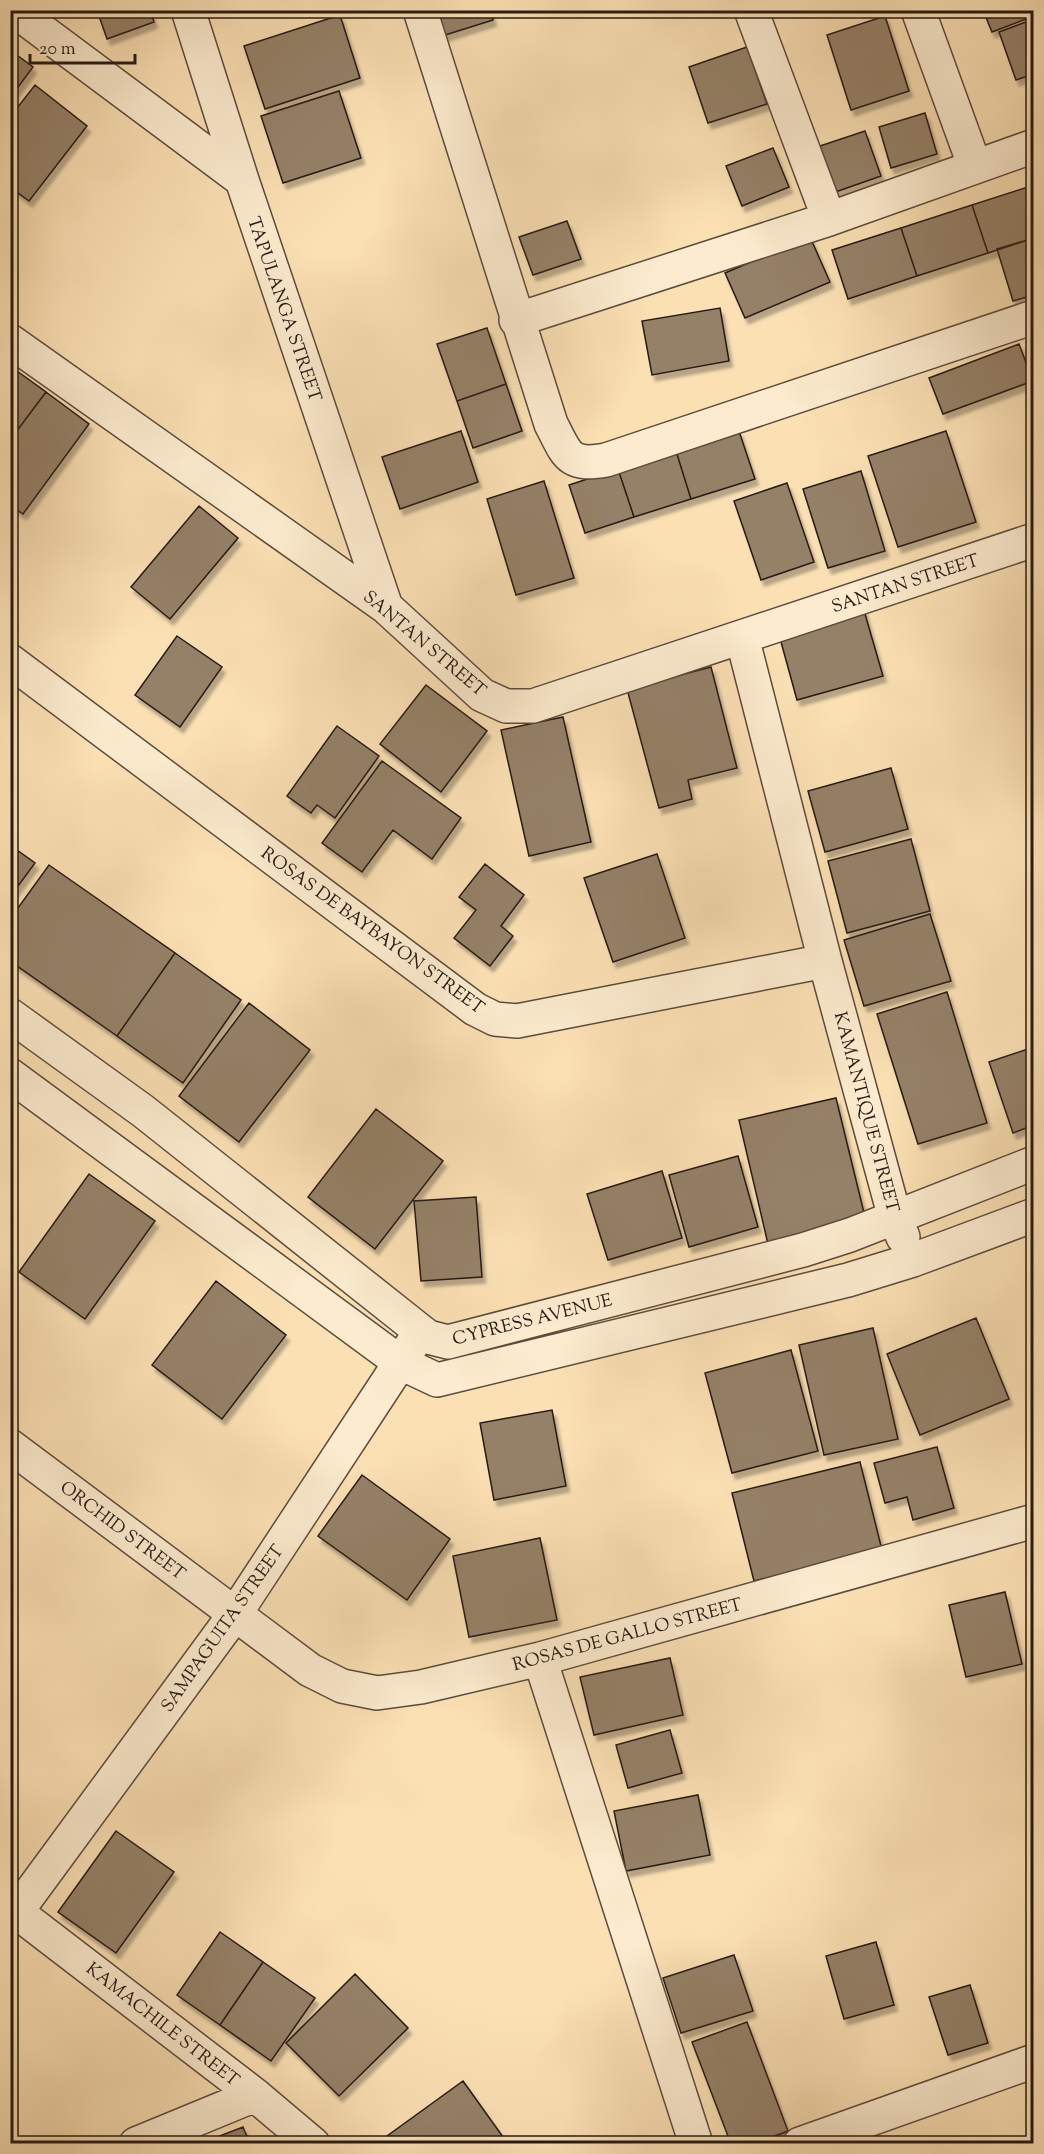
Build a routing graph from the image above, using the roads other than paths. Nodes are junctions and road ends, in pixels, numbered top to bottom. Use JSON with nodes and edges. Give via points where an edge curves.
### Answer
{"nodes":[{"id":1,"x":14,"y":10,"type":"edge"},
{"id":2,"x":188,"y":10,"type":"edge"},
{"id":3,"x":420,"y":10,"type":"edge"},
{"id":4,"x":751,"y":10,"type":"edge"},
{"id":5,"x":918,"y":10,"type":"edge"},
{"id":6,"x":1034,"y":146,"type":"edge"},
{"id":7,"x":975,"y":167,"type":"junction"},
{"id":8,"x":242,"y":180,"type":"junction"},
{"id":9,"x":829,"y":219,"type":"junction"},
{"id":10,"x":1034,"y":317,"type":"edge"},
{"id":11,"x":516,"y":320,"type":"junction"},
{"id":12,"x":10,"y":341,"type":"edge"},
{"id":13,"x":1034,"y":540,"type":"edge"},
{"id":14,"x":386,"y":607,"type":"junction"},
{"id":15,"x":742,"y":637,"type":"junction"},
{"id":16,"x":10,"y":662,"type":"edge"},
{"id":17,"x":825,"y":961,"type":"junction"},
{"id":18,"x":10,"y":1015,"type":"edge"},
{"id":19,"x":10,"y":1076,"type":"edge"},
{"id":20,"x":1034,"y":1163,"type":"edge"},
{"id":21,"x":1034,"y":1215,"type":"edge"},
{"id":22,"x":895,"y":1218,"type":"junction"},
{"id":23,"x":913,"y":1260,"type":"junction"},
{"id":24,"x":421,"y":1330,"type":"junction"},
{"id":25,"x":401,"y":1363,"type":"junction"},
{"id":26,"x":10,"y":1446,"type":"edge"},
{"id":27,"x":1034,"y":1521,"type":"edge"},
{"id":28,"x":235,"y":1614,"type":"junction"},
{"id":29,"x":540,"y":1659,"type":"junction"},
{"id":30,"x":13,"y":1911,"type":"edge"},
{"id":31,"x":1034,"y":2061,"type":"edge"},
{"id":32,"x":255,"y":2095,"type":"junction"},
{"id":33,"x":136,"y":2144,"type":"edge"},
{"id":34,"x":313,"y":2144,"type":"edge"},
{"id":35,"x":696,"y":2144,"type":"edge"},
{"id":36,"x":801,"y":2144,"type":"edge"}],
"edges":[{"from":1,"to":8,"type":"street"},
{"from":2,"to":8,"type":"street","name":"TAPULANGA STREET"},
{"from":3,"to":11,"type":"street"},
{"from":4,"to":9,"type":"street"},
{"from":5,"to":7,"type":"street"},
{"from":6,"to":7,"type":"street"},
{"from":7,"to":9,"type":"street"},
{"from":8,"to":14,"type":"street","name":"TAPULANGA STREET"},
{"from":9,"to":11,"type":"street"},
{"from":10,"to":11,"type":"street","via":[[606,460],[584,464],[567,454],[551,424]]},
{"from":12,"to":14,"type":"street","name":"SANTAN STREET"},
{"from":13,"to":15,"type":"street","name":"SANTAN STREET"},
{"from":14,"to":15,"type":"street","name":"SANTAN STREET","via":[[482,695],[506,706],[533,706]]},
{"from":15,"to":17,"type":"street","name":"KAMANTIQUE STREET"},
{"from":16,"to":17,"type":"street","name":"ROSAS DE BAYBAYON STREET","via":[[475,1010],[495,1019],[517,1021]]},
{"from":17,"to":22,"type":"street","name":"KAMANTIQUE STREET"},
{"from":18,"to":24,"type":"street","name":"CYPRESS AVENUE","via":[[143,1111]]},
{"from":19,"to":25,"type":"street"},
{"from":20,"to":22,"type":"street","name":"CYPRESS AVENUE"},
{"from":21,"to":23,"type":"street"},
{"from":22,"to":23,"type":"street","name":"KAMANTIQUE STREET"},
{"from":22,"to":24,"type":"street","name":"CYPRESS AVENUE","via":[[803,1250],[448,1342],[438,1341]]},
{"from":23,"to":25,"type":"street","via":[[848,1280],[444,1381],[429,1378]]},
{"from":24,"to":25,"type":"street","name":"SAMPAGUITA STREET"},
{"from":25,"to":28,"type":"street","name":"SAMPAGUITA STREET"},
{"from":26,"to":28,"type":"street","name":"ORCHID STREET"},
{"from":27,"to":29,"type":"street","name":"ROSAS DE GALLO STREET"},
{"from":28,"to":29,"type":"street","name":"ROSAS DE GALLO STREET","via":[[310,1670],[342,1686],[377,1693],[422,1687]]},
{"from":28,"to":30,"type":"street","name":"SAMPAGUITA STREET"},
{"from":29,"to":35,"type":"street"},
{"from":30,"to":32,"type":"street","name":"KAMACHILE STREET"},
{"from":31,"to":36,"type":"street"},
{"from":32,"to":33,"type":"street"},
{"from":32,"to":34,"type":"street","name":"KAMACHILE STREET"}]}
